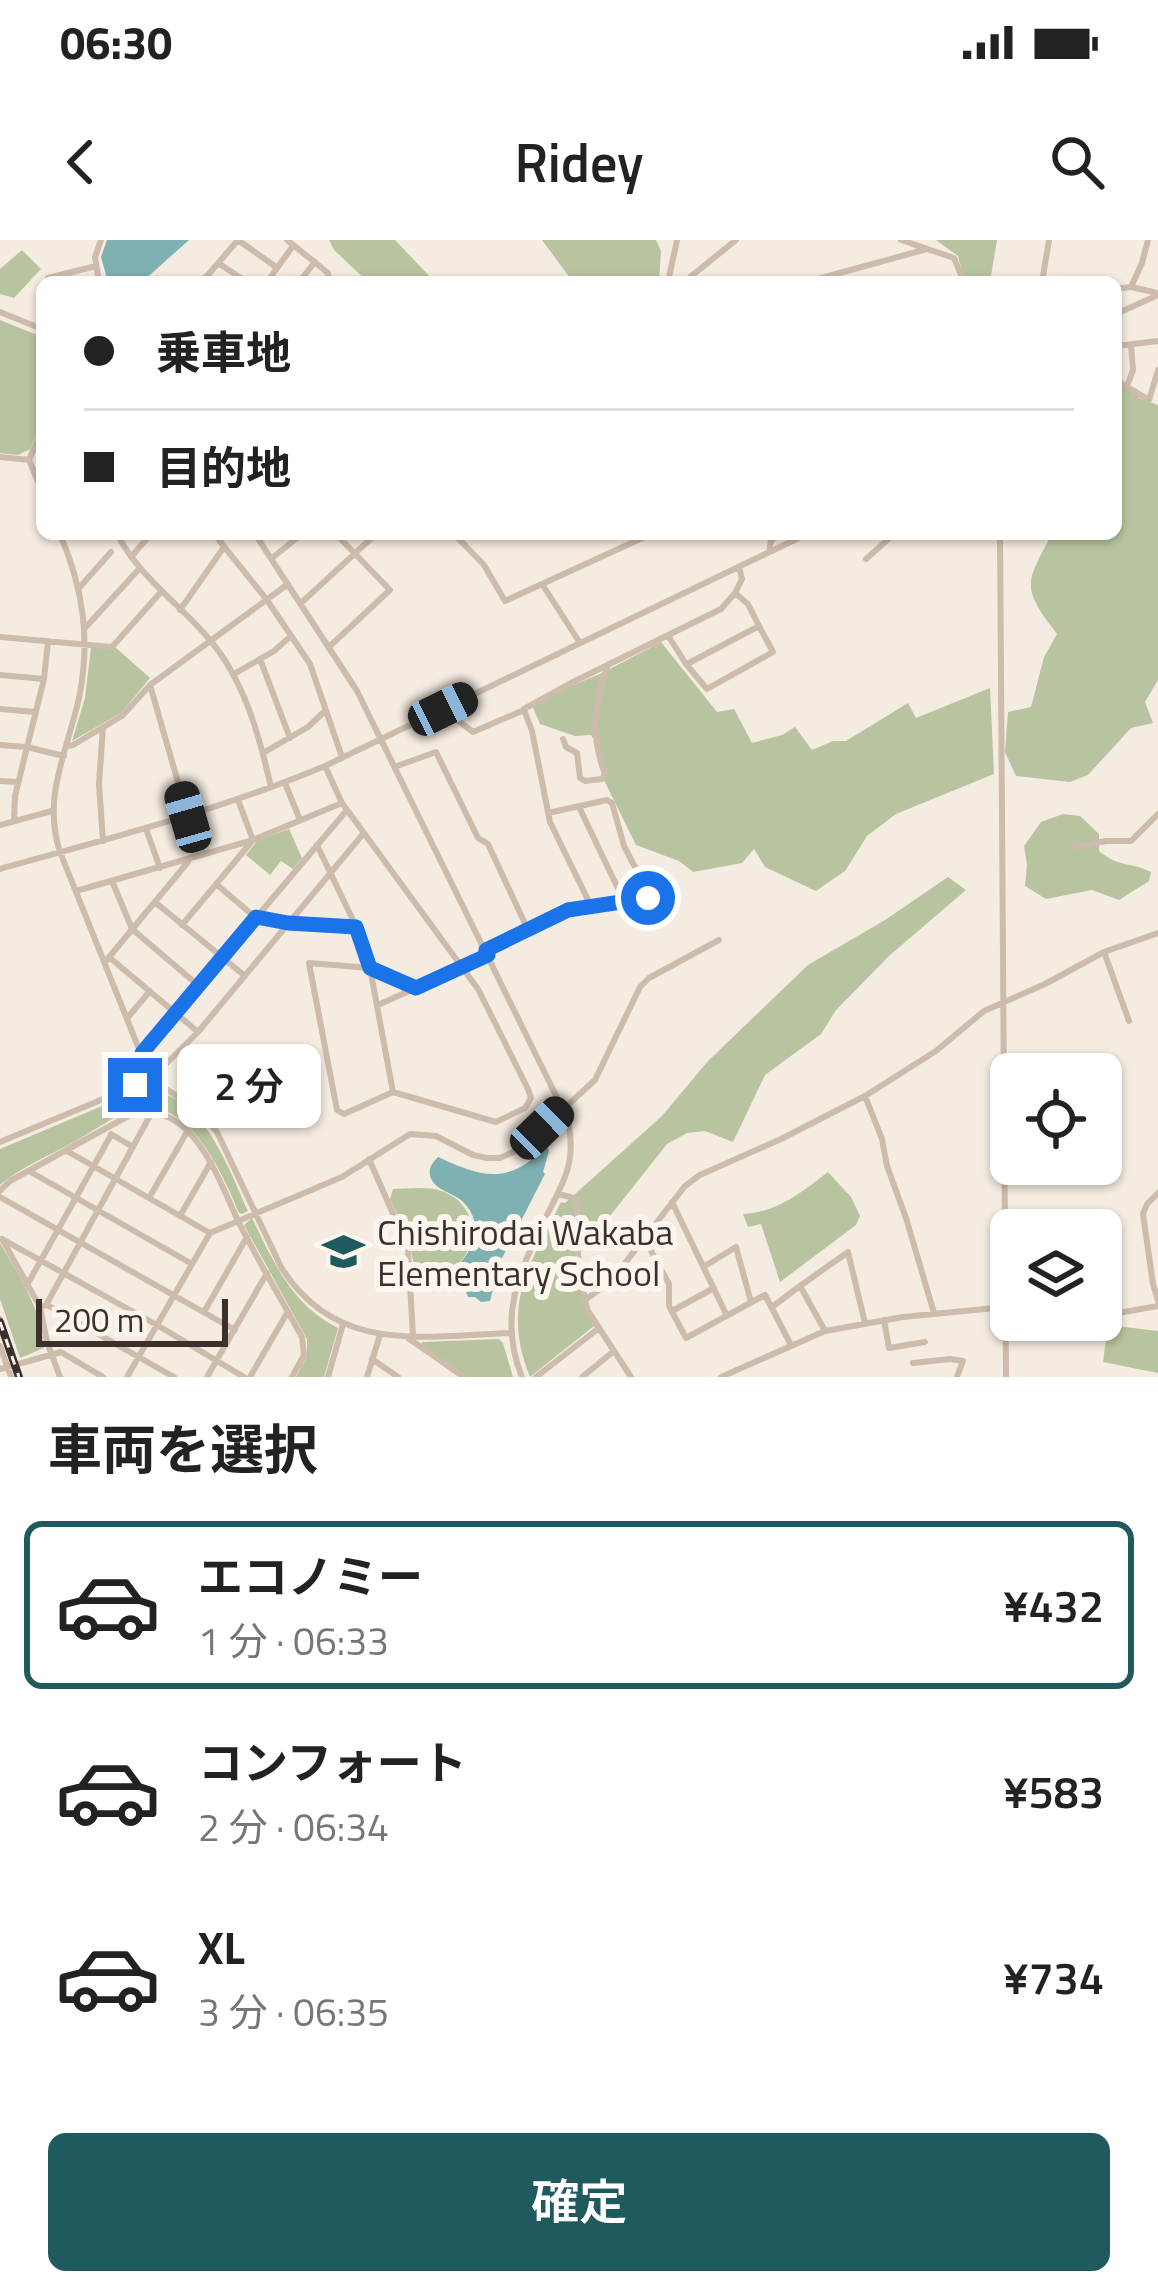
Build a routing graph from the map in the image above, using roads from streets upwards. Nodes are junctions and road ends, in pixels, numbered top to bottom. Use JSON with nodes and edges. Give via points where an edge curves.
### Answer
{"nodes":[{"id":1,"x":101,"y":240,"type":"edge"},
{"id":2,"x":677,"y":240,"type":"edge"},
{"id":3,"x":736,"y":240,"type":"edge"},
{"id":4,"x":901,"y":240,"type":"edge"},
{"id":5,"x":1049,"y":240,"type":"edge"},
{"id":6,"x":1148,"y":240,"type":"edge"},
{"id":7,"x":291,"y":243,"type":"edge"},
{"id":8,"x":927,"y":249,"type":"junction"},
{"id":9,"x":315,"y":262,"type":"junction"},
{"id":10,"x":218,"y":263,"type":"junction"},
{"id":11,"x":96,"y":266,"type":"junction"},
{"id":12,"x":276,"y":267,"type":"junction"},
{"id":13,"x":74,"y":272,"type":"junction"},
{"id":14,"x":57,"y":276,"type":"edge"},
{"id":15,"x":75,"y":276,"type":"edge"},
{"id":16,"x":97,"y":276,"type":"edge"},
{"id":17,"x":205,"y":276,"type":"edge"},
{"id":18,"x":238,"y":276,"type":"edge"},
{"id":19,"x":271,"y":276,"type":"edge"},
{"id":20,"x":304,"y":276,"type":"edge"},
{"id":21,"x":328,"y":276,"type":"edge"},
{"id":22,"x":669,"y":276,"type":"edge"},
{"id":23,"x":691,"y":276,"type":"edge"},
{"id":24,"x":829,"y":276,"type":"edge"},
{"id":25,"x":962,"y":276,"type":"edge"},
{"id":26,"x":1043,"y":276,"type":"edge"},
{"id":27,"x":1131,"y":287,"type":"junction"},
{"id":28,"x":1122,"y":289,"type":"edge"},
{"id":29,"x":1158,"y":294,"type":"edge"},
{"id":30,"x":0,"y":311,"type":"edge"},
{"id":31,"x":1122,"y":311,"type":"edge"},
{"id":32,"x":36,"y":326,"type":"edge"},
{"id":33,"x":1158,"y":341,"type":"edge"},
{"id":34,"x":1131,"y":344,"type":"junction"},
{"id":35,"x":1122,"y":345,"type":"edge"},
{"id":36,"x":1158,"y":370,"type":"edge"},
{"id":37,"x":1122,"y":383,"type":"edge"},
{"id":38,"x":1127,"y":386,"type":"junction"},
{"id":39,"x":36,"y":443,"type":"edge"},
{"id":40,"x":0,"y":457,"type":"edge"},
{"id":41,"x":29,"y":460,"type":"junction"},
{"id":42,"x":36,"y":477,"type":"edge"},
{"id":43,"x":62,"y":540,"type":"edge"},
{"id":44,"x":121,"y":540,"type":"edge"},
{"id":45,"x":147,"y":540,"type":"edge"},
{"id":46,"x":219,"y":540,"type":"edge"},
{"id":47,"x":259,"y":540,"type":"edge"},
{"id":48,"x":295,"y":540,"type":"edge"},
{"id":49,"x":342,"y":540,"type":"edge"},
{"id":50,"x":369,"y":540,"type":"edge"},
{"id":51,"x":460,"y":540,"type":"edge"},
{"id":52,"x":638,"y":540,"type":"edge"},
{"id":53,"x":772,"y":540,"type":"edge"},
{"id":54,"x":794,"y":540,"type":"edge"},
{"id":55,"x":888,"y":540,"type":"edge"},
{"id":56,"x":1000,"y":540,"type":"edge"},
{"id":57,"x":224,"y":547,"type":"junction"},
{"id":58,"x":111,"y":552,"type":"dead end"},
{"id":59,"x":355,"y":552,"type":"junction"},
{"id":60,"x":769,"y":552,"type":"junction"},
{"id":61,"x":131,"y":557,"type":"junction"},
{"id":62,"x":271,"y":559,"type":"junction"},
{"id":63,"x":866,"y":560,"type":"dead end"},
{"id":64,"x":739,"y":567,"type":"junction"},
{"id":65,"x":139,"y":569,"type":"junction"},
{"id":66,"x":288,"y":584,"type":"junction"},
{"id":67,"x":542,"y":584,"type":"junction"},
{"id":68,"x":80,"y":588,"type":"junction"},
{"id":69,"x":161,"y":592,"type":"junction"},
{"id":70,"x":735,"y":593,"type":"junction"},
{"id":71,"x":266,"y":599,"type":"junction"},
{"id":72,"x":301,"y":603,"type":"junction"},
{"id":73,"x":180,"y":610,"type":"junction"},
{"id":74,"x":759,"y":626,"type":"junction"},
{"id":75,"x":86,"y":628,"type":"junction"},
{"id":76,"x":291,"y":636,"type":"junction"},
{"id":77,"x":0,"y":637,"type":"edge"},
{"id":78,"x":669,"y":637,"type":"junction"},
{"id":79,"x":211,"y":640,"type":"junction"},
{"id":80,"x":48,"y":641,"type":"junction"},
{"id":81,"x":580,"y":643,"type":"junction"},
{"id":82,"x":85,"y":644,"type":"junction"},
{"id":83,"x":329,"y":647,"type":"junction"},
{"id":84,"x":260,"y":659,"type":"junction"},
{"id":85,"x":686,"y":664,"type":"junction"},
{"id":86,"x":607,"y":667,"type":"junction"},
{"id":87,"x":233,"y":674,"type":"junction"},
{"id":88,"x":0,"y":675,"type":"edge"},
{"id":89,"x":44,"y":679,"type":"junction"},
{"id":90,"x":150,"y":685,"type":"junction"},
{"id":91,"x":0,"y":709,"type":"edge"},
{"id":92,"x":443,"y":709,"type":"junction"},
{"id":93,"x":326,"y":710,"type":"junction"},
{"id":94,"x":524,"y":710,"type":"junction"},
{"id":95,"x":35,"y":712,"type":"junction"},
{"id":96,"x":103,"y":727,"type":"junction"},
{"id":97,"x":290,"y":738,"type":"junction"},
{"id":98,"x":382,"y":738,"type":"junction"},
{"id":99,"x":563,"y":739,"type":"dead end"},
{"id":100,"x":0,"y":745,"type":"edge"},
{"id":101,"x":66,"y":746,"type":"junction"},
{"id":102,"x":27,"y":747,"type":"junction"},
{"id":103,"x":263,"y":754,"type":"junction"},
{"id":104,"x":64,"y":756,"type":"junction"},
{"id":105,"x":342,"y":758,"type":"junction"},
{"id":106,"x":326,"y":766,"type":"junction"},
{"id":107,"x":396,"y":766,"type":"junction"},
{"id":108,"x":0,"y":781,"type":"edge"},
{"id":109,"x":18,"y":782,"type":"junction"},
{"id":110,"x":285,"y":783,"type":"junction"},
{"id":111,"x":272,"y":788,"type":"junction"},
{"id":112,"x":238,"y":800,"type":"junction"},
{"id":113,"x":579,"y":806,"type":"junction"},
{"id":114,"x":344,"y":807,"type":"junction"},
{"id":115,"x":52,"y":811,"type":"junction"},
{"id":116,"x":548,"y":813,"type":"junction"},
{"id":117,"x":1158,"y":814,"type":"edge"},
{"id":118,"x":188,"y":817,"type":"junction"},
{"id":119,"x":301,"y":820,"type":"junction"},
{"id":120,"x":14,"y":821,"type":"junction"},
{"id":121,"x":0,"y":825,"type":"edge"},
{"id":122,"x":146,"y":829,"type":"junction"},
{"id":123,"x":364,"y":833,"type":"junction"},
{"id":124,"x":253,"y":840,"type":"junction"},
{"id":125,"x":103,"y":841,"type":"junction"},
{"id":126,"x":317,"y":845,"type":"junction"},
{"id":127,"x":1075,"y":847,"type":"dead end"},
{"id":128,"x":60,"y":853,"type":"junction"},
{"id":129,"x":190,"y":859,"type":"junction"},
{"id":130,"x":160,"y":868,"type":"junction"},
{"id":131,"x":0,"y":869,"type":"edge"},
{"id":132,"x":331,"y":872,"type":"junction"},
{"id":133,"x":112,"y":881,"type":"junction"},
{"id":134,"x":216,"y":884,"type":"junction"},
{"id":135,"x":76,"y":891,"type":"junction"},
{"id":136,"x":154,"y":902,"type":"junction"},
{"id":137,"x":624,"y":902,"type":"junction"},
{"id":138,"x":591,"y":906,"type":"junction"},
{"id":139,"x":256,"y":917,"type":"junction"},
{"id":140,"x":288,"y":923,"type":"junction"},
{"id":141,"x":182,"y":925,"type":"junction"},
{"id":142,"x":356,"y":927,"type":"junction"},
{"id":143,"x":132,"y":929,"type":"junction"},
{"id":144,"x":528,"y":930,"type":"junction"},
{"id":145,"x":1158,"y":933,"type":"edge"},
{"id":146,"x":719,"y":940,"type":"dead end"},
{"id":147,"x":487,"y":952,"type":"junction"},
{"id":148,"x":1103,"y":952,"type":"junction"},
{"id":149,"x":222,"y":958,"type":"junction"},
{"id":150,"x":107,"y":959,"type":"junction"},
{"id":151,"x":464,"y":966,"type":"junction"},
{"id":152,"x":370,"y":968,"type":"junction"},
{"id":153,"x":245,"y":976,"type":"junction"},
{"id":154,"x":199,"y":986,"type":"junction"},
{"id":155,"x":416,"y":988,"type":"junction"},
{"id":156,"x":150,"y":991,"type":"junction"},
{"id":157,"x":1004,"y":1001,"type":"junction"},
{"id":158,"x":378,"y":1005,"type":"junction"},
{"id":159,"x":176,"y":1013,"type":"junction"},
{"id":160,"x":128,"y":1018,"type":"junction"},
{"id":161,"x":1129,"y":1021,"type":"dead end"},
{"id":162,"x":198,"y":1032,"type":"junction"},
{"id":163,"x":142,"y":1053,"type":"junction"},
{"id":164,"x":152,"y":1079,"type":"junction"},
{"id":165,"x":394,"y":1092,"type":"junction"},
{"id":166,"x":865,"y":1096,"type":"junction"},
{"id":167,"x":564,"y":1107,"type":"junction"},
{"id":168,"x":152,"y":1112,"type":"junction"},
{"id":169,"x":107,"y":1132,"type":"junction"},
{"id":170,"x":187,"y":1132,"type":"junction"},
{"id":171,"x":0,"y":1142,"type":"edge"},
{"id":172,"x":133,"y":1147,"type":"junction"},
{"id":173,"x":65,"y":1150,"type":"junction"},
{"id":174,"x":369,"y":1159,"type":"junction"},
{"id":175,"x":211,"y":1162,"type":"junction"},
{"id":176,"x":94,"y":1166,"type":"junction"},
{"id":177,"x":29,"y":1171,"type":"junction"},
{"id":178,"x":116,"y":1178,"type":"junction"},
{"id":179,"x":558,"y":1193,"type":"junction"},
{"id":180,"x":1158,"y":1193,"type":"edge"},
{"id":181,"x":0,"y":1194,"type":"edge"},
{"id":182,"x":76,"y":1198,"type":"junction"},
{"id":183,"x":149,"y":1198,"type":"junction"},
{"id":184,"x":672,"y":1202,"type":"junction"},
{"id":185,"x":1006,"y":1209,"type":"edge"},
{"id":186,"x":98,"y":1210,"type":"junction"},
{"id":187,"x":255,"y":1212,"type":"junction"},
{"id":188,"x":180,"y":1216,"type":"junction"},
{"id":189,"x":238,"y":1220,"type":"junction"},
{"id":190,"x":58,"y":1229,"type":"junction"},
{"id":191,"x":210,"y":1233,"type":"junction"},
{"id":192,"x":1,"y":1238,"type":"edge"},
{"id":193,"x":248,"y":1238,"type":"junction"},
{"id":194,"x":644,"y":1238,"type":"junction"},
{"id":195,"x":81,"y":1242,"type":"junction"},
{"id":196,"x":41,"y":1261,"type":"junction"},
{"id":197,"x":192,"y":1264,"type":"junction"},
{"id":198,"x":703,"y":1267,"type":"junction"},
{"id":199,"x":267,"y":1273,"type":"junction"},
{"id":200,"x":64,"y":1274,"type":"junction"},
{"id":201,"x":27,"y":1285,"type":"junction"},
{"id":202,"x":800,"y":1286,"type":"junction"},
{"id":203,"x":714,"y":1288,"type":"junction"},
{"id":204,"x":175,"y":1294,"type":"junction"},
{"id":205,"x":586,"y":1300,"type":"junction"},
{"id":206,"x":751,"y":1303,"type":"junction"},
{"id":207,"x":1158,"y":1304,"type":"edge"},
{"id":208,"x":43,"y":1306,"type":"junction"},
{"id":209,"x":772,"y":1307,"type":"junction"},
{"id":210,"x":288,"y":1311,"type":"junction"},
{"id":211,"x":672,"y":1311,"type":"junction"},
{"id":212,"x":205,"y":1312,"type":"junction"},
{"id":213,"x":934,"y":1313,"type":"junction"},
{"id":214,"x":990,"y":1313,"type":"edge"},
{"id":215,"x":1122,"y":1313,"type":"edge"},
{"id":216,"x":727,"y":1316,"type":"junction"},
{"id":217,"x":0,"y":1319,"type":"edge"},
{"id":218,"x":884,"y":1320,"type":"junction"},
{"id":219,"x":865,"y":1323,"type":"junction"},
{"id":220,"x":343,"y":1324,"type":"junction"},
{"id":221,"x":157,"y":1325,"type":"junction"},
{"id":222,"x":599,"y":1328,"type":"junction"},
{"id":223,"x":235,"y":1330,"type":"junction"},
{"id":224,"x":825,"y":1331,"type":"junction"},
{"id":225,"x":510,"y":1333,"type":"junction"},
{"id":226,"x":380,"y":1335,"type":"junction"},
{"id":227,"x":409,"y":1336,"type":"junction"},
{"id":228,"x":1007,"y":1341,"type":"edge"},
{"id":229,"x":925,"y":1342,"type":"dead end"},
{"id":230,"x":791,"y":1345,"type":"junction"},
{"id":231,"x":0,"y":1346,"type":"edge"},
{"id":232,"x":52,"y":1352,"type":"junction"},
{"id":233,"x":614,"y":1352,"type":"junction"},
{"id":234,"x":139,"y":1356,"type":"junction"},
{"id":235,"x":372,"y":1359,"type":"junction"},
{"id":236,"x":217,"y":1361,"type":"junction"},
{"id":237,"x":913,"y":1364,"type":"dead end"},
{"id":238,"x":8,"y":1367,"type":"edge"},
{"id":239,"x":15,"y":1377,"type":"edge"},
{"id":240,"x":60,"y":1377,"type":"edge"},
{"id":241,"x":103,"y":1377,"type":"edge"},
{"id":242,"x":127,"y":1377,"type":"edge"},
{"id":243,"x":174,"y":1377,"type":"edge"},
{"id":244,"x":207,"y":1377,"type":"edge"},
{"id":245,"x":247,"y":1377,"type":"edge"},
{"id":246,"x":292,"y":1377,"type":"edge"},
{"id":247,"x":328,"y":1377,"type":"edge"},
{"id":248,"x":367,"y":1377,"type":"edge"},
{"id":249,"x":398,"y":1377,"type":"edge"},
{"id":250,"x":464,"y":1377,"type":"edge"},
{"id":251,"x":521,"y":1377,"type":"edge"},
{"id":252,"x":536,"y":1377,"type":"edge"},
{"id":253,"x":582,"y":1377,"type":"edge"},
{"id":254,"x":630,"y":1377,"type":"edge"},
{"id":255,"x":721,"y":1377,"type":"edge"},
{"id":256,"x":956,"y":1377,"type":"edge"},
{"id":257,"x":1006,"y":1377,"type":"edge"}],
"edges":[{"from":1,"to":11,"type":"street"},
{"from":2,"to":22,"type":"street"},
{"from":3,"to":23,"type":"street"},
{"from":4,"to":8,"type":"street"},
{"from":5,"to":26,"type":"street"},
{"from":6,"to":27,"type":"street"},
{"from":7,"to":9,"type":"street"},
{"from":7,"to":12,"type":"street"},
{"from":8,"to":24,"type":"street"},
{"from":8,"to":25,"type":"street","via":[[954,258]]},
{"from":9,"to":20,"type":"street"},
{"from":9,"to":21,"type":"street"},
{"from":10,"to":12,"type":"street","via":[[238,240]]},
{"from":10,"to":17,"type":"street"},
{"from":10,"to":18,"type":"street"},
{"from":11,"to":13,"type":"street"},
{"from":11,"to":16,"type":"street"},
{"from":12,"to":19,"type":"street"},
{"from":13,"to":14,"type":"street"},
{"from":13,"to":15,"type":"street"},
{"from":27,"to":28,"type":"street"},
{"from":27,"to":29,"type":"street"},
{"from":29,"to":31,"type":"street"},
{"from":30,"to":32,"type":"street"},
{"from":33,"to":34,"type":"street"},
{"from":34,"to":35,"type":"street"},
{"from":34,"to":38,"type":"street"},
{"from":36,"to":38,"type":"street","via":[[1149,400]]},
{"from":37,"to":38,"type":"street"},
{"from":39,"to":41,"type":"street"},
{"from":40,"to":41,"type":"street"},
{"from":41,"to":42,"type":"street"},
{"from":43,"to":68,"type":"street"},
{"from":44,"to":61,"type":"street"},
{"from":45,"to":61,"type":"street"},
{"from":46,"to":57,"type":"street"},
{"from":47,"to":62,"type":"street"},
{"from":48,"to":62,"type":"street"},
{"from":49,"to":59,"type":"street"},
{"from":50,"to":59,"type":"street"},
{"from":51,"to":67,"type":"street","via":[[505,601]]},
{"from":52,"to":67,"type":"street"},
{"from":53,"to":60,"type":"street"},
{"from":54,"to":60,"type":"street"},
{"from":55,"to":63,"type":"street"},
{"from":56,"to":157,"type":"street"},
{"from":57,"to":71,"type":"street"},
{"from":57,"to":73,"type":"street"},
{"from":58,"to":68,"type":"street"},
{"from":59,"to":72,"type":"street"},
{"from":59,"to":83,"type":"street","via":[[390,590]]},
{"from":60,"to":64,"type":"street"},
{"from":61,"to":65,"type":"street"},
{"from":62,"to":66,"type":"street"},
{"from":64,"to":70,"type":"street"},
{"from":64,"to":81,"type":"street"},
{"from":65,"to":69,"type":"street"},
{"from":65,"to":75,"type":"street"},
{"from":66,"to":71,"type":"street"},
{"from":66,"to":72,"type":"street"},
{"from":67,"to":81,"type":"street"},
{"from":68,"to":75,"type":"street"},
{"from":69,"to":73,"type":"street"},
{"from":69,"to":82,"type":"street","via":[[112,647]]},
{"from":70,"to":74,"type":"street"},
{"from":70,"to":78,"type":"street"},
{"from":71,"to":76,"type":"street"},
{"from":71,"to":79,"type":"street"},
{"from":72,"to":83,"type":"street"},
{"from":73,"to":79,"type":"street"},
{"from":74,"to":85,"type":"street"},
{"from":74,"to":85,"type":"street","via":[[772,652],[707,689]]},
{"from":75,"to":82,"type":"street"},
{"from":76,"to":84,"type":"street"},
{"from":76,"to":93,"type":"street"},
{"from":77,"to":80,"type":"street"},
{"from":78,"to":85,"type":"street"},
{"from":78,"to":86,"type":"street"},
{"from":79,"to":87,"type":"street"},
{"from":79,"to":90,"type":"street"},
{"from":80,"to":82,"type":"street"},
{"from":80,"to":89,"type":"street"},
{"from":81,"to":92,"type":"street"},
{"from":82,"to":101,"type":"street"},
{"from":83,"to":98,"type":"street"},
{"from":84,"to":87,"type":"street"},
{"from":84,"to":97,"type":"street"},
{"from":86,"to":94,"type":"street"},
{"from":86,"to":99,"type":"street","via":[[595,704],[602,779],[580,778],[577,753]]},
{"from":87,"to":103,"type":"street"},
{"from":88,"to":89,"type":"street"},
{"from":89,"to":95,"type":"street"},
{"from":90,"to":96,"type":"street"},
{"from":90,"to":118,"type":"street"},
{"from":91,"to":95,"type":"street"},
{"from":92,"to":94,"type":"street","via":[[472,733]]},
{"from":92,"to":98,"type":"street"},
{"from":93,"to":97,"type":"street"},
{"from":93,"to":105,"type":"street"},
{"from":94,"to":116,"type":"street"},
{"from":95,"to":102,"type":"street"},
{"from":96,"to":101,"type":"street"},
{"from":96,"to":125,"type":"street"},
{"from":97,"to":103,"type":"street"},
{"from":98,"to":105,"type":"street"},
{"from":98,"to":107,"type":"street"},
{"from":100,"to":102,"type":"street"},
{"from":101,"to":104,"type":"street"},
{"from":102,"to":104,"type":"street"},
{"from":102,"to":109,"type":"street"},
{"from":103,"to":111,"type":"street"},
{"from":104,"to":115,"type":"street"},
{"from":105,"to":106,"type":"street"},
{"from":106,"to":110,"type":"street"},
{"from":106,"to":114,"type":"street"},
{"from":107,"to":144,"type":"street","via":[[436,752]]},
{"from":107,"to":147,"type":"street"},
{"from":108,"to":109,"type":"street"},
{"from":109,"to":120,"type":"street"},
{"from":110,"to":111,"type":"street"},
{"from":110,"to":119,"type":"street"},
{"from":111,"to":112,"type":"street"},
{"from":112,"to":118,"type":"street"},
{"from":112,"to":124,"type":"street"},
{"from":113,"to":116,"type":"street"},
{"from":113,"to":137,"type":"street"},
{"from":113,"to":137,"type":"street","via":[[612,802],[649,894]]},
{"from":114,"to":119,"type":"street"},
{"from":114,"to":123,"type":"street"},
{"from":114,"to":126,"type":"street"},
{"from":115,"to":120,"type":"street"},
{"from":115,"to":128,"type":"street"},
{"from":116,"to":138,"type":"street"},
{"from":117,"to":127,"type":"street","via":[[1131,841]]},
{"from":118,"to":122,"type":"street"},
{"from":119,"to":124,"type":"street"},
{"from":120,"to":121,"type":"street"},
{"from":122,"to":125,"type":"street"},
{"from":122,"to":130,"type":"street"},
{"from":123,"to":132,"type":"street"},
{"from":123,"to":151,"type":"street"},
{"from":124,"to":129,"type":"street"},
{"from":124,"to":134,"type":"street"},
{"from":125,"to":128,"type":"street"},
{"from":126,"to":132,"type":"street"},
{"from":126,"to":139,"type":"street"},
{"from":128,"to":131,"type":"street"},
{"from":128,"to":135,"type":"street"},
{"from":129,"to":130,"type":"street"},
{"from":129,"to":136,"type":"street"},
{"from":130,"to":133,"type":"street"},
{"from":132,"to":140,"type":"street"},
{"from":132,"to":142,"type":"street"},
{"from":133,"to":135,"type":"street"},
{"from":133,"to":143,"type":"street"},
{"from":134,"to":139,"type":"street"},
{"from":134,"to":141,"type":"street"},
{"from":135,"to":150,"type":"street"},
{"from":136,"to":141,"type":"street"},
{"from":136,"to":143,"type":"street"},
{"from":137,"to":138,"type":"street"},
{"from":138,"to":144,"type":"street"},
{"from":139,"to":140,"type":"street"},
{"from":139,"to":149,"type":"street"},
{"from":140,"to":142,"type":"street"},
{"from":140,"to":153,"type":"street"},
{"from":141,"to":149,"type":"street"},
{"from":142,"to":152,"type":"street"},
{"from":143,"to":150,"type":"street"},
{"from":143,"to":154,"type":"street"},
{"from":144,"to":147,"type":"street"},
{"from":145,"to":148,"type":"street"},
{"from":146,"to":167,"type":"street","via":[[640,987],[595,1080]]},
{"from":147,"to":151,"type":"street"},
{"from":147,"to":167,"type":"street"},
{"from":148,"to":157,"type":"street"},
{"from":148,"to":161,"type":"street"},
{"from":149,"to":153,"type":"street"},
{"from":149,"to":154,"type":"street"},
{"from":150,"to":156,"type":"street"},
{"from":150,"to":160,"type":"street"},
{"from":151,"to":155,"type":"street"},
{"from":151,"to":165,"type":"street","via":[[530,1102],[496,1122]]},
{"from":152,"to":155,"type":"street"},
{"from":152,"to":158,"type":"street"},
{"from":152,"to":165,"type":"street","via":[[309,963],[337,1110]]},
{"from":153,"to":162,"type":"street"},
{"from":154,"to":159,"type":"street"},
{"from":155,"to":158,"type":"street"},
{"from":156,"to":159,"type":"street"},
{"from":156,"to":160,"type":"street"},
{"from":157,"to":166,"type":"street"},
{"from":157,"to":185,"type":"street"},
{"from":158,"to":165,"type":"street"},
{"from":159,"to":162,"type":"street"},
{"from":159,"to":163,"type":"street"},
{"from":160,"to":163,"type":"street"},
{"from":162,"to":164,"type":"street"},
{"from":163,"to":164,"type":"street"},
{"from":164,"to":171,"type":"street"},
{"from":164,"to":187,"type":"street","via":[[208,1120]]},
{"from":166,"to":184,"type":"street","via":[[700,1175]]},
{"from":166,"to":213,"type":"street"},
{"from":167,"to":174,"type":"street","via":[[500,1158],[424,1133]]},
{"from":167,"to":179,"type":"street","via":[[570,1158]]},
{"from":168,"to":169,"type":"street"},
{"from":168,"to":170,"type":"street"},
{"from":168,"to":172,"type":"street"},
{"from":169,"to":172,"type":"street"},
{"from":169,"to":173,"type":"street"},
{"from":169,"to":176,"type":"street"},
{"from":170,"to":175,"type":"street"},
{"from":170,"to":183,"type":"street"},
{"from":172,"to":178,"type":"street"},
{"from":173,"to":176,"type":"street"},
{"from":173,"to":177,"type":"street"},
{"from":174,"to":187,"type":"street"},
{"from":174,"to":227,"type":"street","via":[[408,1248]]},
{"from":175,"to":188,"type":"street"},
{"from":175,"to":189,"type":"street"},
{"from":176,"to":178,"type":"street"},
{"from":176,"to":182,"type":"street"},
{"from":177,"to":181,"type":"street"},
{"from":177,"to":182,"type":"street"},
{"from":178,"to":183,"type":"street"},
{"from":178,"to":186,"type":"street"},
{"from":179,"to":205,"type":"street","via":[[578,1199]]},
{"from":179,"to":225,"type":"street","via":[[518,1279]]},
{"from":180,"to":207,"type":"street","via":[[1143,1214]]},
{"from":181,"to":190,"type":"street"},
{"from":182,"to":186,"type":"street"},
{"from":182,"to":190,"type":"street"},
{"from":183,"to":188,"type":"street"},
{"from":184,"to":194,"type":"street"},
{"from":184,"to":198,"type":"street"},
{"from":186,"to":195,"type":"street"},
{"from":186,"to":197,"type":"street"},
{"from":187,"to":189,"type":"street"},
{"from":187,"to":220,"type":"street","via":[[292,1284]]},
{"from":188,"to":191,"type":"street"},
{"from":189,"to":191,"type":"street"},
{"from":189,"to":193,"type":"street"},
{"from":190,"to":195,"type":"street"},
{"from":190,"to":196,"type":"street"},
{"from":191,"to":197,"type":"street"},
{"from":192,"to":196,"type":"street"},
{"from":192,"to":201,"type":"street"},
{"from":193,"to":199,"type":"street"},
{"from":193,"to":212,"type":"street"},
{"from":194,"to":205,"type":"street"},
{"from":194,"to":211,"type":"street","via":[[669,1284]]},
{"from":195,"to":200,"type":"street"},
{"from":195,"to":204,"type":"street"},
{"from":196,"to":200,"type":"street"},
{"from":196,"to":201,"type":"street"},
{"from":197,"to":204,"type":"street"},
{"from":198,"to":203,"type":"street"},
{"from":198,"to":206,"type":"street","via":[[736,1247]]},
{"from":199,"to":210,"type":"street"},
{"from":199,"to":223,"type":"street"},
{"from":200,"to":208,"type":"street"},
{"from":200,"to":221,"type":"street"},
{"from":201,"to":208,"type":"street"},
{"from":202,"to":209,"type":"street"},
{"from":202,"to":219,"type":"street","via":[[848,1252]]},
{"from":202,"to":224,"type":"street"},
{"from":203,"to":211,"type":"street"},
{"from":203,"to":216,"type":"street"},
{"from":204,"to":212,"type":"street"},
{"from":204,"to":221,"type":"street"},
{"from":205,"to":222,"type":"street"},
{"from":206,"to":209,"type":"street","via":[[766,1294]]},
{"from":206,"to":216,"type":"street"},
{"from":207,"to":215,"type":"street"},
{"from":208,"to":232,"type":"street"},
{"from":208,"to":234,"type":"street"},
{"from":209,"to":230,"type":"street"},
{"from":210,"to":245,"type":"street"},
{"from":210,"to":246,"type":"street","via":[[304,1342]]},
{"from":211,"to":216,"type":"street","via":[[686,1338]]},
{"from":212,"to":223,"type":"street"},
{"from":213,"to":214,"type":"street"},
{"from":213,"to":218,"type":"street"},
{"from":217,"to":238,"type":"street"},
{"from":218,"to":219,"type":"street"},
{"from":218,"to":229,"type":"street","via":[[889,1348]]},
{"from":219,"to":224,"type":"street"},
{"from":220,"to":226,"type":"street"},
{"from":220,"to":247,"type":"street"},
{"from":221,"to":234,"type":"street"},
{"from":221,"to":236,"type":"street"},
{"from":222,"to":233,"type":"street"},
{"from":222,"to":252,"type":"street"},
{"from":223,"to":236,"type":"street"},
{"from":224,"to":230,"type":"street"},
{"from":225,"to":227,"type":"street"},
{"from":225,"to":251,"type":"street"},
{"from":226,"to":227,"type":"street"},
{"from":226,"to":235,"type":"street"},
{"from":227,"to":250,"type":"street"},
{"from":228,"to":257,"type":"street"},
{"from":230,"to":255,"type":"street"},
{"from":231,"to":238,"type":"street"},
{"from":232,"to":238,"type":"street"},
{"from":232,"to":240,"type":"street"},
{"from":232,"to":241,"type":"street"},
{"from":233,"to":253,"type":"street"},
{"from":233,"to":254,"type":"street"},
{"from":234,"to":242,"type":"street"},
{"from":234,"to":243,"type":"street"},
{"from":235,"to":248,"type":"street"},
{"from":235,"to":249,"type":"street"},
{"from":236,"to":244,"type":"street"},
{"from":236,"to":245,"type":"street"},
{"from":237,"to":256,"type":"street","via":[[963,1361]]},
{"from":238,"to":239,"type":"street"}]}
